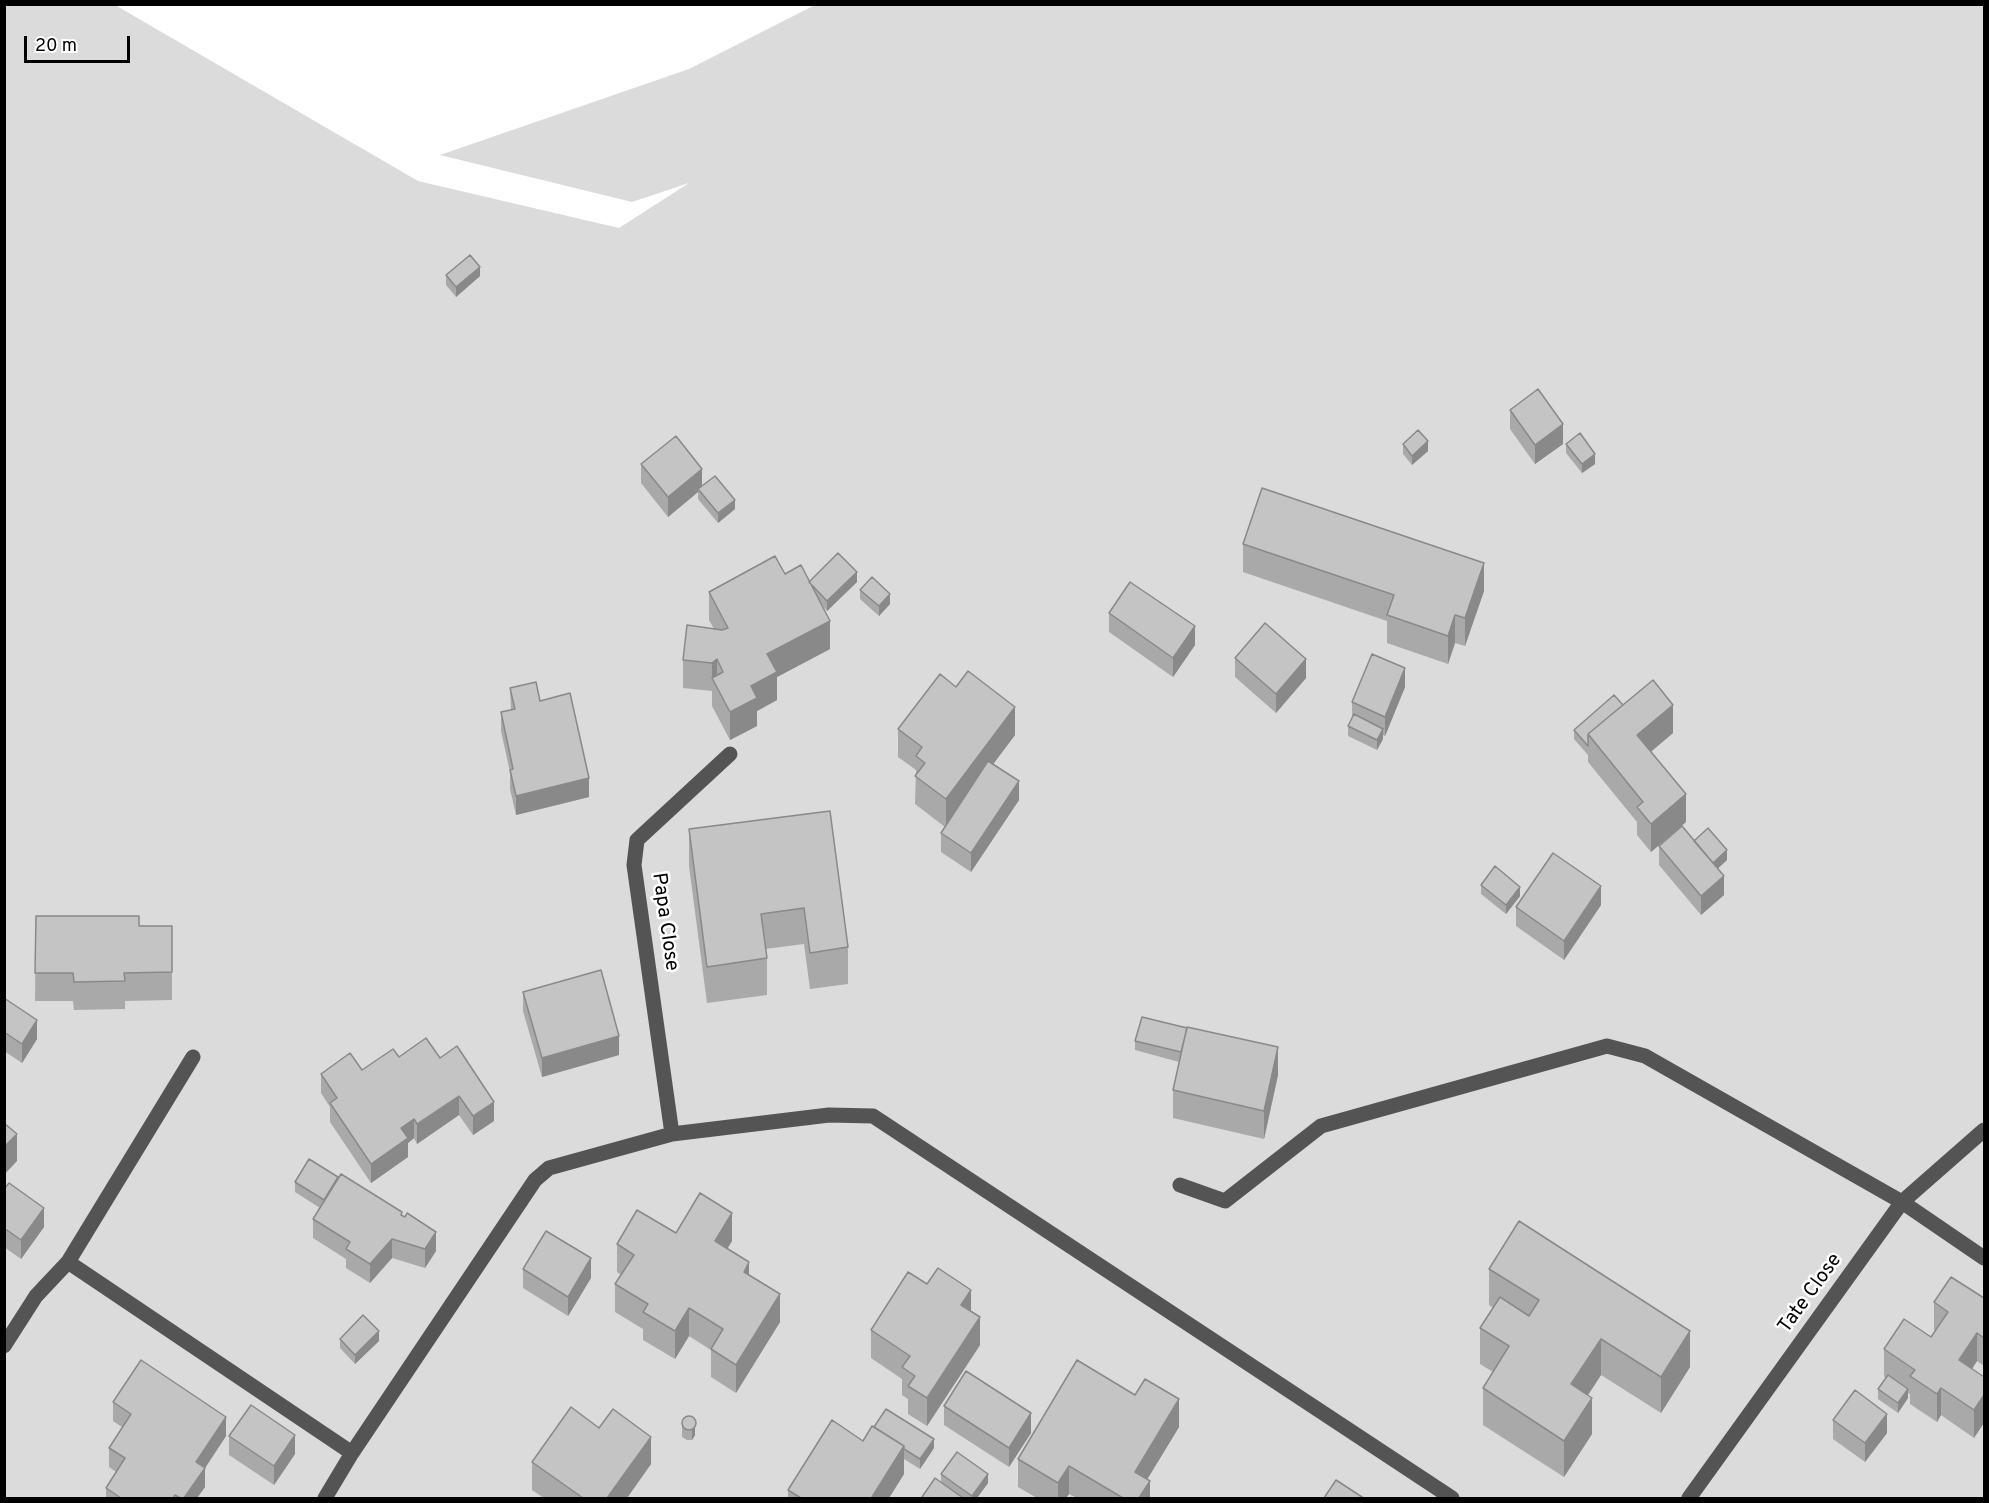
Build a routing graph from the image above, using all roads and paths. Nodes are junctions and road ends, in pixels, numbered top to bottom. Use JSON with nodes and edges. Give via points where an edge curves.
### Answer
{"nodes":[{"id":1,"x":730,"y":754,"type":"dead end"},
{"id":2,"x":193,"y":1057,"type":"dead end"},
{"id":3,"x":1984,"y":1130,"type":"edge"},
{"id":4,"x":672,"y":1134,"type":"junction"},
{"id":5,"x":1180,"y":1185,"type":"dead end"},
{"id":6,"x":1902,"y":1202,"type":"junction"},
{"id":7,"x":1984,"y":1258,"type":"edge"},
{"id":8,"x":68,"y":1262,"type":"junction"},
{"id":9,"x":4,"y":1346,"type":"edge"},
{"id":10,"x":352,"y":1453,"type":"junction"},
{"id":11,"x":326,"y":1498,"type":"edge"},
{"id":12,"x":1452,"y":1498,"type":"edge"},
{"id":13,"x":1689,"y":1498,"type":"edge"}],
"edges":[{"from":1,"to":4,"type":"street","name":"Papa Close","via":[[637,840],[635,850]]},
{"from":2,"to":8,"type":"street"},
{"from":3,"to":6,"type":"street","name":"Tate Close"},
{"from":4,"to":10,"type":"street","via":[[549,1168],[535,1180]]},
{"from":4,"to":12,"type":"street","via":[[830,1115],[873,1116]]},
{"from":5,"to":6,"type":"street","via":[[1225,1201],[1321,1126],[1607,1046],[1645,1056]]},
{"from":6,"to":7,"type":"street"},
{"from":6,"to":13,"type":"street","name":"Tate Close"},
{"from":8,"to":9,"type":"street","via":[[36,1296]]},
{"from":8,"to":10,"type":"street"},
{"from":10,"to":11,"type":"street"}]}
